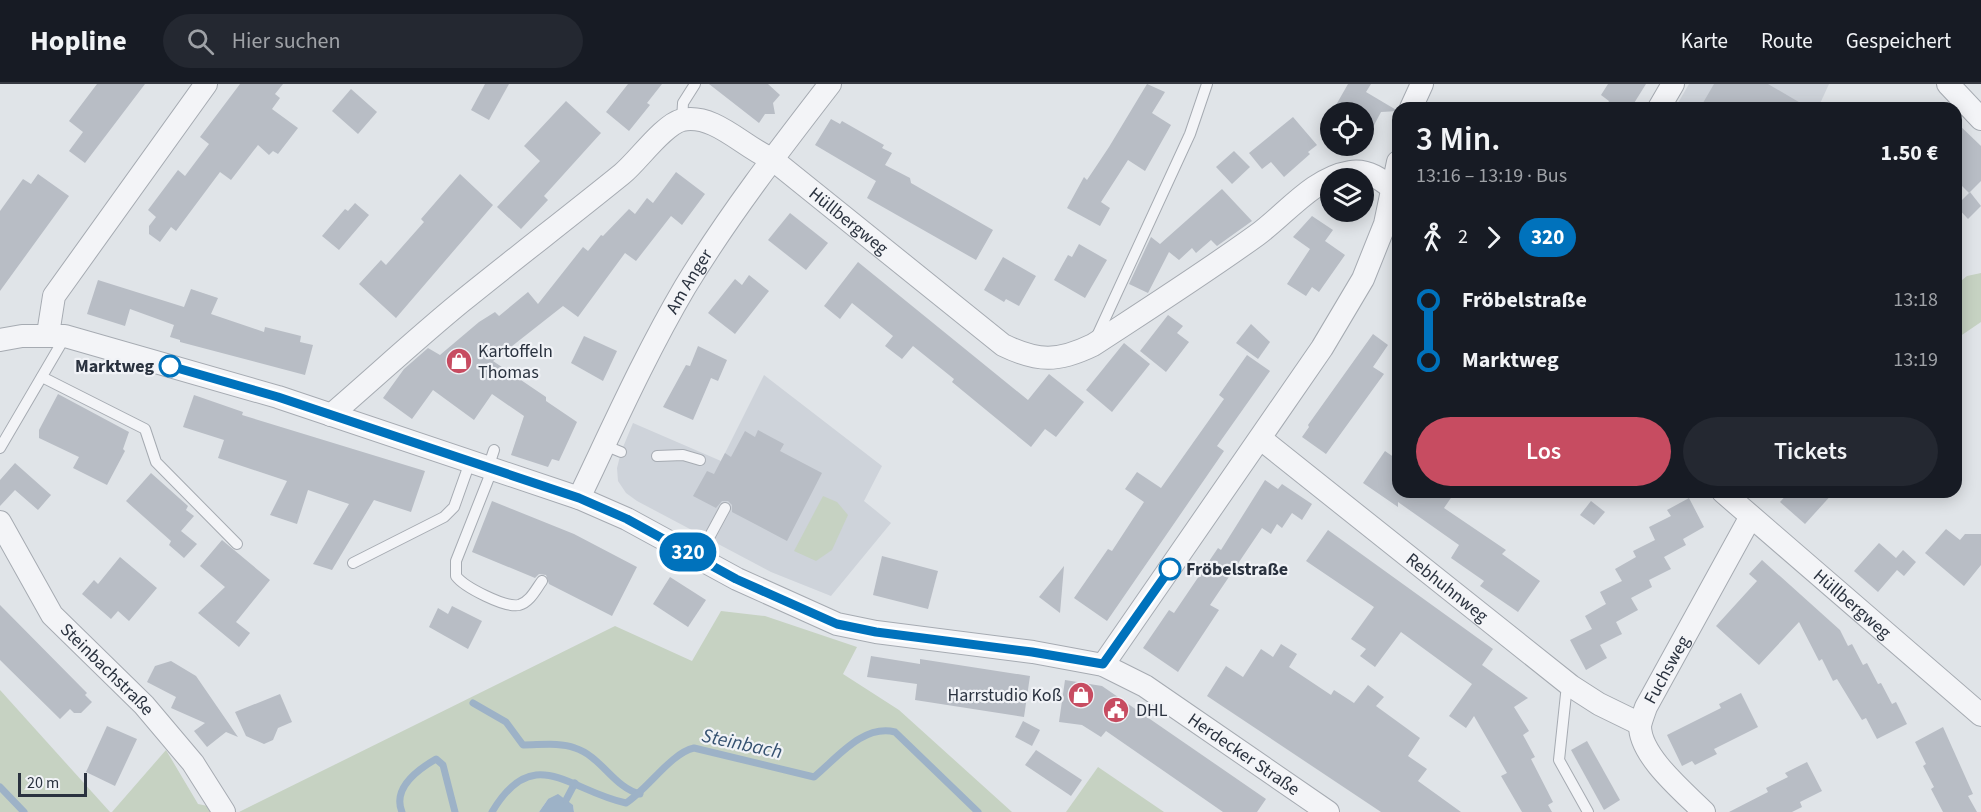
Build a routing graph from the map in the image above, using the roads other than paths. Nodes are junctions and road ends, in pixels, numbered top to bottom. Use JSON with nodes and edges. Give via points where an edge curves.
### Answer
{"nodes":[{"id":1,"x":206,"y":84,"type":"edge"},
{"id":2,"x":695,"y":84,"type":"edge"},
{"id":3,"x":830,"y":84,"type":"edge"},
{"id":4,"x":1207,"y":84,"type":"edge"},
{"id":5,"x":1422,"y":84,"type":"edge"},
{"id":6,"x":1673,"y":84,"type":"edge"},
{"id":7,"x":1948,"y":84,"type":"edge"},
{"id":8,"x":1414,"y":102,"type":"edge"},
{"id":9,"x":1662,"y":102,"type":"edge"},
{"id":10,"x":1981,"y":119,"type":"edge"},
{"id":11,"x":682,"y":120,"type":"junction"},
{"id":12,"x":772,"y":159,"type":"junction"},
{"id":13,"x":1392,"y":189,"type":"edge"},
{"id":14,"x":1392,"y":200,"type":"edge"},
{"id":15,"x":57,"y":335,"type":"junction"},
{"id":16,"x":0,"y":340,"type":"edge"},
{"id":17,"x":1093,"y":345,"type":"junction"},
{"id":18,"x":42,"y":377,"type":"junction"},
{"id":19,"x":331,"y":415,"type":"junction"},
{"id":20,"x":1261,"y":439,"type":"junction"},
{"id":21,"x":0,"y":448,"type":"edge"},
{"id":22,"x":657,"y":456,"type":"dead end"},
{"id":23,"x":700,"y":460,"type":"dead end"},
{"id":24,"x":486,"y":462,"type":"junction"},
{"id":25,"x":579,"y":498,"type":"junction"},
{"id":26,"x":1730,"y":498,"type":"edge"},
{"id":27,"x":725,"y":508,"type":"dead end"},
{"id":28,"x":1750,"y":518,"type":"junction"},
{"id":29,"x":0,"y":522,"type":"edge"},
{"id":30,"x":237,"y":544,"type":"dead end"},
{"id":31,"x":698,"y":558,"type":"junction"},
{"id":32,"x":353,"y":563,"type":"dead end"},
{"id":33,"x":542,"y":581,"type":"dead end"},
{"id":34,"x":1103,"y":664,"type":"junction"},
{"id":35,"x":1571,"y":686,"type":"junction"},
{"id":36,"x":1981,"y":715,"type":"edge"},
{"id":37,"x":1640,"y":724,"type":"junction"},
{"id":38,"x":224,"y":812,"type":"edge"},
{"id":39,"x":1328,"y":812,"type":"edge"},
{"id":40,"x":1588,"y":812,"type":"edge"},
{"id":41,"x":1704,"y":812,"type":"edge"}],
"edges":[{"from":1,"to":15,"type":"street","via":[[54,296]]},
{"from":2,"to":11,"type":"lane","via":[[683,103]]},
{"from":3,"to":12,"type":"street","name":"Am Anger"},
{"from":4,"to":17,"type":"lane","via":[[1190,134]]},
{"from":5,"to":8,"type":"street"},
{"from":6,"to":9,"type":"street"},
{"from":7,"to":10,"type":"street"},
{"from":11,"to":12,"type":"street","name":"Hüllbergweg","via":[[711,124]]},
{"from":11,"to":19,"type":"street","via":[[670,126],[633,165],[460,303]]},
{"from":12,"to":17,"type":"street","name":"Hüllbergweg","via":[[1003,345],[1039,358],[1057,358]]},
{"from":12,"to":25,"type":"street","name":"Am Anger","via":[[685,287],[642,365],[613,448]]},
{"from":13,"to":17,"type":"street","name":"Hüllbergweg","via":[[1364,172],[1324,180],[1258,234]]},
{"from":14,"to":20,"type":"street","via":[[1363,279]]},
{"from":15,"to":16,"type":"street","name":"Herdecker Straße"},
{"from":15,"to":18,"type":"lane"},
{"from":15,"to":19,"type":"street","name":"Herdecker Straße"},
{"from":18,"to":21,"type":"lane"},
{"from":18,"to":30,"type":"lane","via":[[140,422],[156,462]]},
{"from":19,"to":24,"type":"street","name":"Herdecker Straße"},
{"from":20,"to":34,"type":"street"},
{"from":20,"to":35,"type":"street","name":"Rebhuhnweg"},
{"from":22,"to":23,"type":"lane","via":[[683,455]]},
{"from":24,"to":25,"type":"street","name":"Herdecker Straße"},
{"from":24,"to":32,"type":"lane","via":[[444,517]]},
{"from":24,"to":33,"type":"lane","via":[[456,561],[456,576],[504,604],[517,605],[530,597]]},
{"from":25,"to":31,"type":"street","name":"Herdecker Straße"},
{"from":26,"to":28,"type":"street","name":"Hüllbergweg"},
{"from":27,"to":31,"type":"lane"},
{"from":28,"to":36,"type":"street","name":"Hüllbergweg"},
{"from":28,"to":37,"type":"street","name":"Fuchsweg"},
{"from":29,"to":38,"type":"street","name":"Steinbachstraße","via":[[52,615],[144,705],[193,763]]},
{"from":31,"to":34,"type":"street","name":"Herdecker Straße","via":[[837,624]]},
{"from":34,"to":39,"type":"street","name":"Herdecker Straße","via":[[1144,686]]},
{"from":35,"to":37,"type":"street","name":"Rebhuhnweg"},
{"from":35,"to":40,"type":"lane","via":[[1566,694],[1559,760]]},
{"from":37,"to":41,"type":"street","name":"Fuchsweg","via":[[1650,754]]}]}
